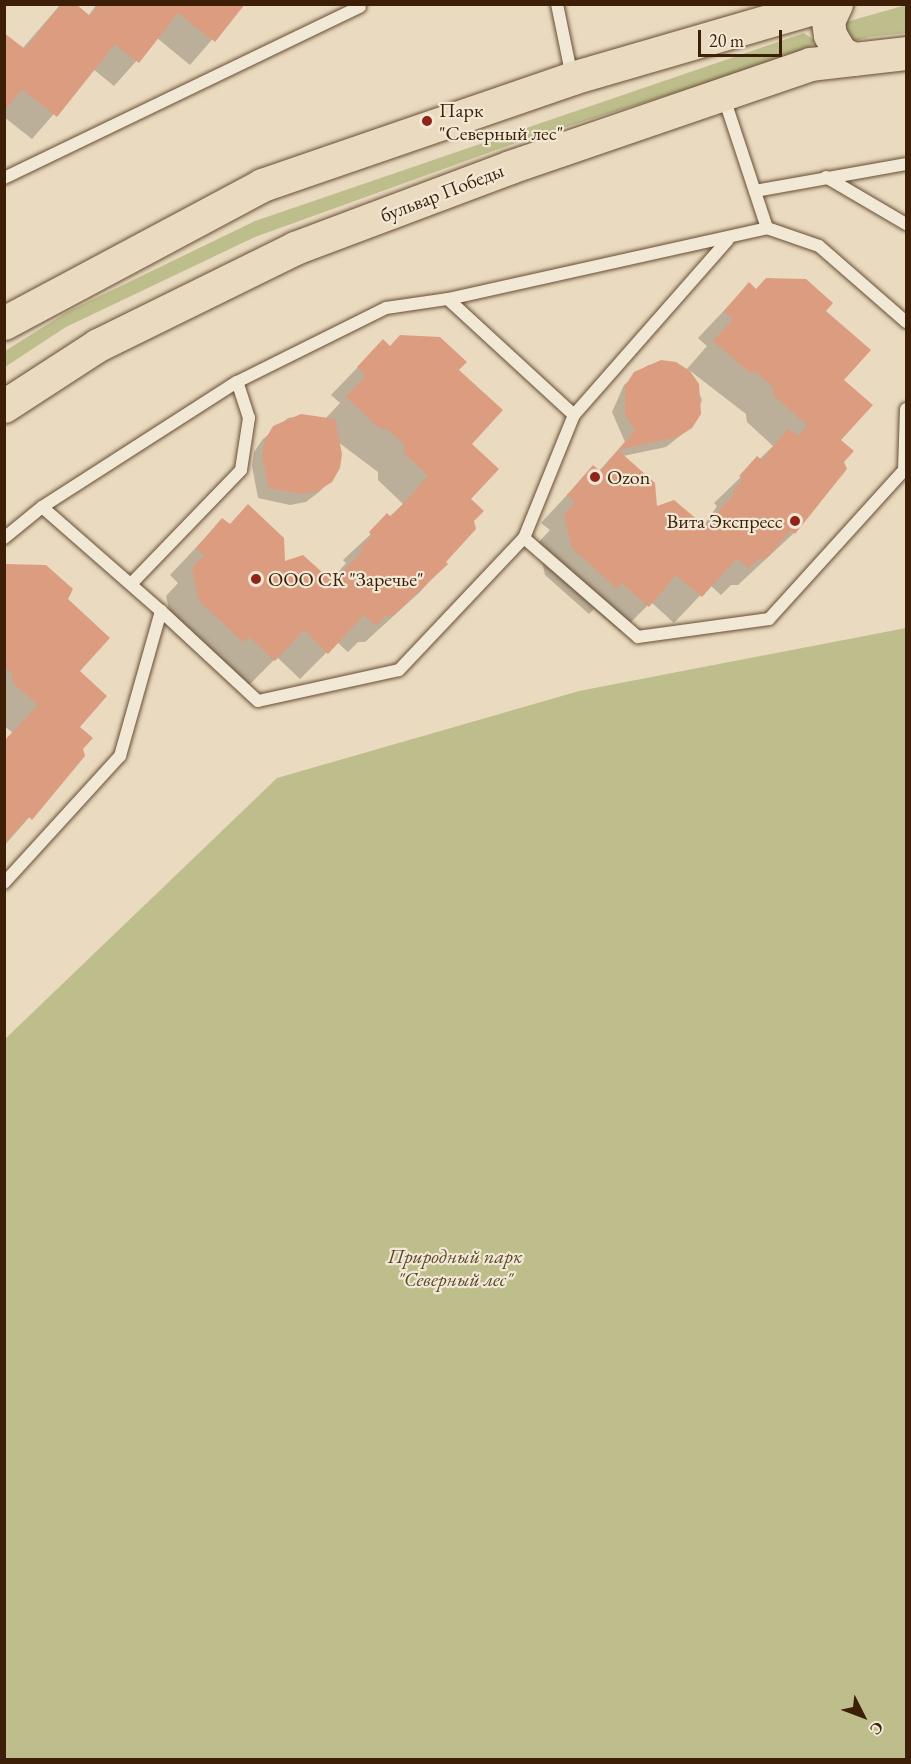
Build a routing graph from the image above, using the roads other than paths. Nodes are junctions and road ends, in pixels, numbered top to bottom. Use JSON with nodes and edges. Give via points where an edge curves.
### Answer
{"nodes":[{"id":1,"x":557,"y":4,"type":"edge"},
{"id":2,"x":836,"y":4,"type":"edge"},
{"id":3,"x":359,"y":5,"type":"edge"},
{"id":4,"x":813,"y":10,"type":"edge"},
{"id":5,"x":906,"y":53,"type":"edge"},
{"id":6,"x":854,"y":59,"type":"junction"},
{"id":7,"x":810,"y":64,"type":"junction"},
{"id":8,"x":572,"y":78,"type":"junction"},
{"id":9,"x":723,"y":94,"type":"junction"},
{"id":10,"x":906,"y":164,"type":"edge"},
{"id":11,"x":826,"y":177,"type":"junction"},
{"id":12,"x":4,"y":178,"type":"edge"},
{"id":13,"x":755,"y":191,"type":"junction"},
{"id":14,"x":906,"y":224,"type":"edge"},
{"id":15,"x":767,"y":228,"type":"junction"},
{"id":16,"x":728,"y":240,"type":"junction"},
{"id":17,"x":448,"y":299,"type":"junction"},
{"id":18,"x":906,"y":322,"type":"edge"},
{"id":19,"x":4,"y":323,"type":"edge"},
{"id":20,"x":237,"y":382,"type":"junction"},
{"id":21,"x":4,"y":406,"type":"edge"},
{"id":22,"x":906,"y":409,"type":"edge"},
{"id":23,"x":574,"y":415,"type":"junction"},
{"id":24,"x":42,"y":507,"type":"junction"},
{"id":25,"x":4,"y":538,"type":"edge"},
{"id":26,"x":524,"y":538,"type":"junction"},
{"id":27,"x":130,"y":584,"type":"junction"},
{"id":28,"x":161,"y":611,"type":"junction"},
{"id":29,"x":4,"y":883,"type":"edge"}],
"edges":[{"from":1,"to":8,"type":"lane"},
{"from":2,"to":6,"type":"main road","via":[[828,21],[830,35],[841,53]]},
{"from":3,"to":12,"type":"lane"},
{"from":4,"to":7,"type":"main road","via":[[824,35],[820,52]]},
{"from":4,"to":8,"type":"main road"},
{"from":5,"to":6,"type":"main road","name":"бульвар Победы"},
{"from":6,"to":7,"type":"main road","name":"бульвар Победы"},
{"from":7,"to":9,"type":"main road","name":"бульвар Победы"},
{"from":8,"to":19,"type":"main road","via":[[262,185]]},
{"from":9,"to":13,"type":"lane"},
{"from":9,"to":21,"type":"main road","name":"бульвар Победы","via":[[510,167],[295,248],[98,345]]},
{"from":10,"to":11,"type":"lane"},
{"from":11,"to":13,"type":"lane"},
{"from":11,"to":14,"type":"lane"},
{"from":13,"to":15,"type":"lane"},
{"from":15,"to":16,"type":"lane"},
{"from":15,"to":18,"type":"lane","via":[[819,246]]},
{"from":16,"to":17,"type":"lane"},
{"from":16,"to":23,"type":"lane"},
{"from":17,"to":20,"type":"lane","via":[[386,308]]},
{"from":17,"to":23,"type":"lane"},
{"from":20,"to":24,"type":"lane"},
{"from":20,"to":27,"type":"lane","via":[[249,418],[241,470]]},
{"from":22,"to":26,"type":"lane","via":[[904,470],[769,619],[638,636]]},
{"from":23,"to":26,"type":"lane"},
{"from":24,"to":25,"type":"lane"},
{"from":24,"to":27,"type":"lane"},
{"from":26,"to":28,"type":"lane","via":[[399,669],[258,700]]},
{"from":27,"to":28,"type":"lane"},
{"from":28,"to":29,"type":"lane","via":[[120,756]]}]}
